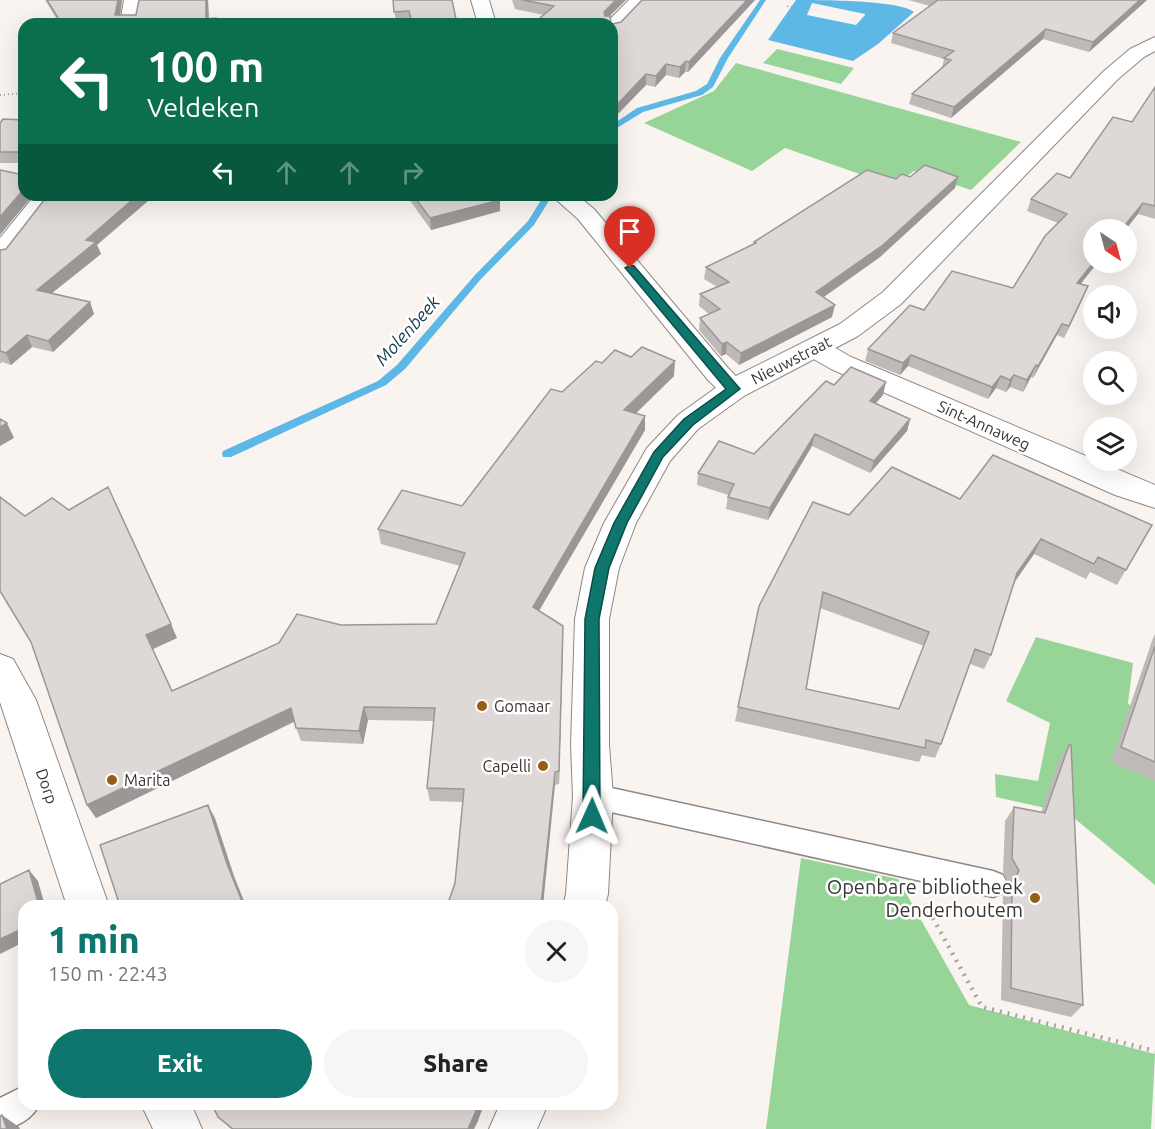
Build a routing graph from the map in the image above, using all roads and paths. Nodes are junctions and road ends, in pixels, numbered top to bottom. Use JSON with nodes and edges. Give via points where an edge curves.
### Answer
{"nodes":[{"id":1,"x":133,"y":0,"type":"edge"},
{"id":2,"x":480,"y":0,"type":"edge"},
{"id":3,"x":639,"y":0,"type":"edge"},
{"id":4,"x":787,"y":6,"type":"dead end"},
{"id":5,"x":811,"y":10,"type":"dead end"},
{"id":6,"x":130,"y":18,"type":"edge"},
{"id":7,"x":485,"y":18,"type":"edge"},
{"id":8,"x":618,"y":21,"type":"edge"},
{"id":9,"x":1155,"y":43,"type":"edge"},
{"id":10,"x":18,"y":94,"type":"edge"},
{"id":11,"x":0,"y":95,"type":"edge"},
{"id":12,"x":42,"y":201,"type":"edge"},
{"id":13,"x":570,"y":201,"type":"edge"},
{"id":14,"x":0,"y":254,"type":"edge"},
{"id":15,"x":815,"y":348,"type":"junction"},
{"id":16,"x":734,"y":389,"type":"junction"},
{"id":17,"x":1155,"y":497,"type":"edge"},
{"id":18,"x":0,"y":669,"type":"edge"},
{"id":19,"x":593,"y":796,"type":"junction"},
{"id":20,"x":902,"y":864,"type":"junction"},
{"id":21,"x":993,"y":884,"type":"dead end"},
{"id":22,"x":86,"y":900,"type":"edge"},
{"id":23,"x":586,"y":900,"type":"edge"},
{"id":24,"x":1155,"y":1051,"type":"edge"},
{"id":25,"x":18,"y":1106,"type":"edge"},
{"id":26,"x":168,"y":1110,"type":"edge"},
{"id":27,"x":521,"y":1110,"type":"edge"},
{"id":28,"x":0,"y":1116,"type":"edge"},
{"id":29,"x":178,"y":1129,"type":"edge"},
{"id":30,"x":513,"y":1129,"type":"edge"}],
"edges":[{"from":1,"to":6,"type":"street"},
{"from":2,"to":7,"type":"street"},
{"from":3,"to":8,"type":"street"},
{"from":4,"to":5,"type":"path"},
{"from":9,"to":15,"type":"street","name":"Nieuwstraat","via":[[1111,75],[892,298],[849,330]]},
{"from":10,"to":11,"type":"path"},
{"from":12,"to":14,"type":"street"},
{"from":13,"to":16,"type":"street","via":[[586,214]]},
{"from":15,"to":16,"type":"street","name":"Nieuwstraat"},
{"from":15,"to":17,"type":"street","name":"Sint-Annaweg","via":[[994,430]]},
{"from":16,"to":19,"type":"street","name":"Nieuwstraat","via":[[688,422],[658,455],[620,523],[602,568],[592,619]]},
{"from":18,"to":22,"type":"street","name":"Dorp","via":[[18,700]]},
{"from":19,"to":20,"type":"lane"},
{"from":19,"to":23,"type":"street","name":"Nieuwstraat"},
{"from":20,"to":21,"type":"lane"},
{"from":20,"to":24,"type":"path","via":[[982,1006]]},
{"from":25,"to":28,"type":"lane"},
{"from":26,"to":29,"type":"street"},
{"from":27,"to":30,"type":"street"}]}
